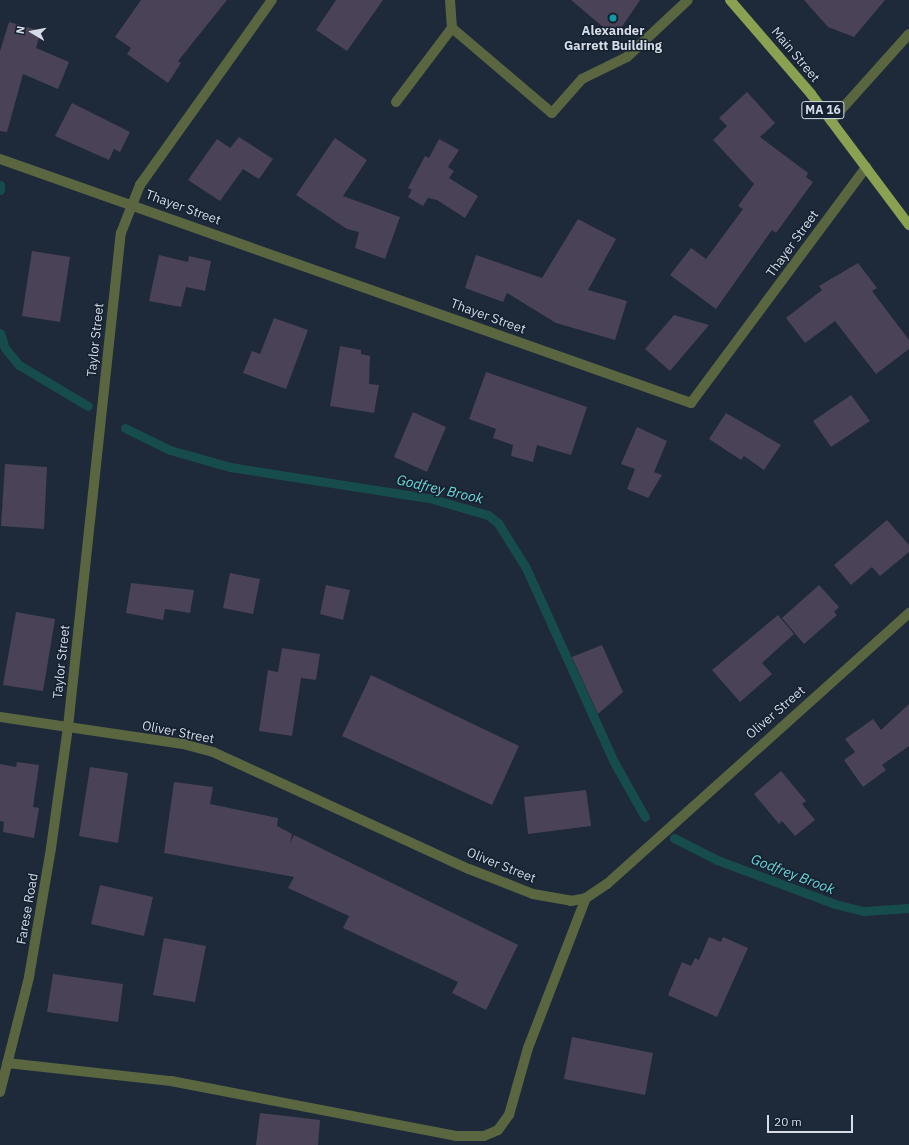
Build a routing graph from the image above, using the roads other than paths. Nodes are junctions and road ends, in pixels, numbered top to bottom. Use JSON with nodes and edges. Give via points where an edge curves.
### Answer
{"nodes":[{"id":1,"x":272,"y":0,"type":"edge"},
{"id":2,"x":450,"y":0,"type":"edge"},
{"id":3,"x":688,"y":0,"type":"edge"},
{"id":4,"x":730,"y":0,"type":"edge"},
{"id":5,"x":452,"y":28,"type":"junction"},
{"id":6,"x":909,"y":34,"type":"edge"},
{"id":7,"x":396,"y":102,"type":"dead end"},
{"id":8,"x":831,"y":121,"type":"junction"},
{"id":9,"x":0,"y":159,"type":"edge"},
{"id":10,"x":866,"y":167,"type":"junction"},
{"id":11,"x":130,"y":203,"type":"junction"},
{"id":12,"x":909,"y":225,"type":"edge"},
{"id":13,"x":909,"y":613,"type":"edge"},
{"id":14,"x":0,"y":717,"type":"edge"},
{"id":15,"x":68,"y":727,"type":"junction"},
{"id":16,"x":586,"y":898,"type":"junction"},
{"id":17,"x":7,"y":1063,"type":"junction"},
{"id":18,"x":0,"y":1092,"type":"edge"}],
"edges":[{"from":1,"to":11,"type":"street","name":"Taylor Street"},
{"from":2,"to":5,"type":"street"},
{"from":3,"to":5,"type":"street","via":[[627,57],[582,79],[552,114]]},
{"from":4,"to":8,"type":"main road","name":"Main Street","number":"MA 16","via":[[770,43]]},
{"from":5,"to":7,"type":"street"},
{"from":6,"to":8,"type":"street"},
{"from":8,"to":10,"type":"main road","name":"Main Street","number":"MA 16"},
{"from":9,"to":11,"type":"street","name":"Thayer Street"},
{"from":10,"to":11,"type":"street","name":"Thayer Street","via":[[692,403]]},
{"from":10,"to":12,"type":"main road","name":"Main Street","number":"MA 16"},
{"from":11,"to":15,"type":"street","name":"Taylor Street","via":[[119,246]]},
{"from":13,"to":16,"type":"street","name":"Oliver Street","via":[[607,884]]},
{"from":14,"to":15,"type":"street","name":"Oliver Street"},
{"from":15,"to":16,"type":"street","name":"Oliver Street","via":[[214,752],[504,883],[554,900]]},
{"from":15,"to":17,"type":"street","name":"Farese Road","via":[[29,977]]},
{"from":16,"to":17,"type":"street","via":[[528,1048],[509,1115],[498,1130],[484,1136],[456,1136],[172,1081]]},
{"from":17,"to":18,"type":"street","name":"Farese Road"}]}
